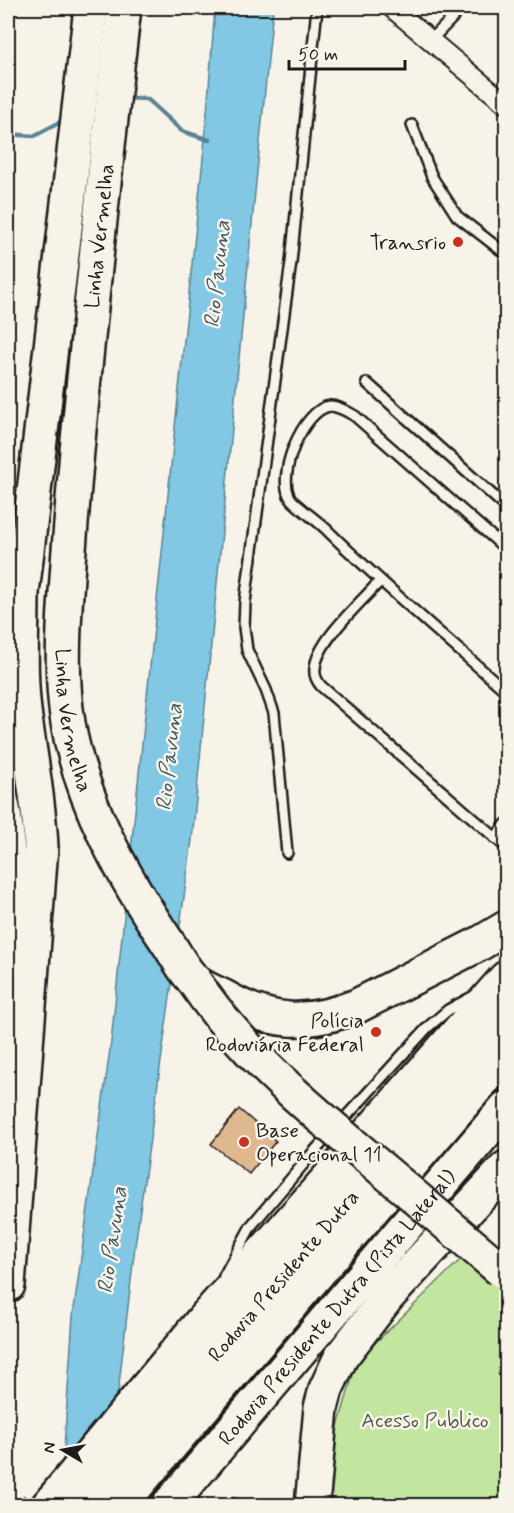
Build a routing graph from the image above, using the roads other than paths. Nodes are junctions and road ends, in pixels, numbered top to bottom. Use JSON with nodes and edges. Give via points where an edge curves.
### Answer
{"nodes":[{"id":1,"x":91,"y":8,"type":"edge"},
{"id":2,"x":124,"y":8,"type":"edge"},
{"id":3,"x":317,"y":8,"type":"edge"},
{"id":4,"x":392,"y":8,"type":"edge"},
{"id":5,"x":462,"y":8,"type":"edge"},
{"id":6,"x":431,"y":40,"type":"junction"},
{"id":7,"x":507,"y":104,"type":"edge"},
{"id":8,"x":412,"y":125,"type":"dead end"},
{"id":9,"x":507,"y":254,"type":"edge"},
{"id":10,"x":49,"y":369,"type":"junction"},
{"id":11,"x":367,"y":383,"type":"dead end"},
{"id":12,"x":507,"y":507,"type":"edge"},
{"id":13,"x":507,"y":549,"type":"edge"},
{"id":14,"x":380,"y":581,"type":"junction"},
{"id":15,"x":64,"y":627,"type":"junction"},
{"id":16,"x":507,"y":691,"type":"edge"},
{"id":17,"x":8,"y":796,"type":"edge"},
{"id":18,"x":507,"y":824,"type":"edge"},
{"id":19,"x":495,"y":838,"type":"junction"},
{"id":20,"x":507,"y":847,"type":"edge"},
{"id":21,"x":287,"y":853,"type":"dead end"},
{"id":22,"x":11,"y":871,"type":"edge"},
{"id":23,"x":507,"y":928,"type":"edge"},
{"id":24,"x":194,"y":981,"type":"junction"},
{"id":25,"x":8,"y":984,"type":"edge"},
{"id":26,"x":504,"y":994,"type":"edge"},
{"id":27,"x":507,"y":1053,"type":"edge"},
{"id":28,"x":507,"y":1108,"type":"edge"},
{"id":29,"x":507,"y":1122,"type":"edge"},
{"id":30,"x":507,"y":1168,"type":"edge"},
{"id":31,"x":448,"y":1175,"type":"junction"},
{"id":32,"x":504,"y":1272,"type":"edge"},
{"id":33,"x":221,"y":1282,"type":"dead end"},
{"id":34,"x":8,"y":1285,"type":"edge"},
{"id":35,"x":217,"y":1291,"type":"dead end"},
{"id":36,"x":203,"y":1320,"type":"junction"},
{"id":37,"x":122,"y":1502,"type":"edge"},
{"id":38,"x":49,"y":1504,"type":"edge"},
{"id":39,"x":85,"y":1506,"type":"edge"},
{"id":40,"x":168,"y":1506,"type":"edge"},
{"id":41,"x":312,"y":1506,"type":"edge"}],
"edges":[{"from":1,"to":10,"type":"highway","name":"Linha Vermelha"},
{"from":2,"to":15,"type":"highway","name":"Linha Vermelha","via":[[81,410]]},
{"from":3,"to":21,"type":"lane","via":[[291,262],[244,627],[247,650],[274,713]]},
{"from":4,"to":6,"type":"street"},
{"from":5,"to":6,"type":"lane"},
{"from":6,"to":7,"type":"street"},
{"from":8,"to":9,"type":"lane","via":[[432,177],[457,216]]},
{"from":10,"to":15,"type":"highway","via":[[56,578]]},
{"from":10,"to":34,"type":"highway","via":[[22,593],[21,686],[40,814],[41,847]]},
{"from":11,"to":12,"type":"lane"},
{"from":13,"to":14,"type":"lane","via":[[355,416],[331,406],[320,409],[297,440],[288,468],[287,490],[291,499]]},
{"from":14,"to":16,"type":"lane"},
{"from":14,"to":19,"type":"lane","via":[[325,642],[316,660],[317,680]]},
{"from":15,"to":24,"type":"highway","name":"Linha Vermelha","via":[[68,725],[88,794],[139,896]]},
{"from":17,"to":22,"type":"street","via":[[12,813]]},
{"from":18,"to":19,"type":"lane"},
{"from":19,"to":20,"type":"lane"},
{"from":22,"to":25,"type":"street"},
{"from":23,"to":24,"type":"highway","via":[[357,1006],[320,1018],[299,1021],[268,1017]]},
{"from":24,"to":32,"type":"highway","name":"Linha Vermelha","bridge":true,"via":[[223,1022],[267,1070]]},
{"from":26,"to":33,"type":"lane","via":[[462,1001],[428,1027],[251,1226]]},
{"from":26,"to":36,"type":"highway"},
{"from":26,"to":39,"type":"highway","name":"Rodovia Presidente Dutra"},
{"from":27,"to":37,"type":"highway","name":"Rodovia Presidente Dutra"},
{"from":28,"to":31,"type":"highway","name":"Rodovia Presidente Dutra (Pista Lateral)"},
{"from":29,"to":31,"type":"highway"},
{"from":30,"to":41,"type":"highway","via":[[388,1296],[341,1357],[321,1408]]},
{"from":31,"to":40,"type":"highway","name":"Rodovia Presidente Dutra (Pista Lateral)"},
{"from":35,"to":36,"type":"lane"},
{"from":36,"to":38,"type":"highway"}]}
